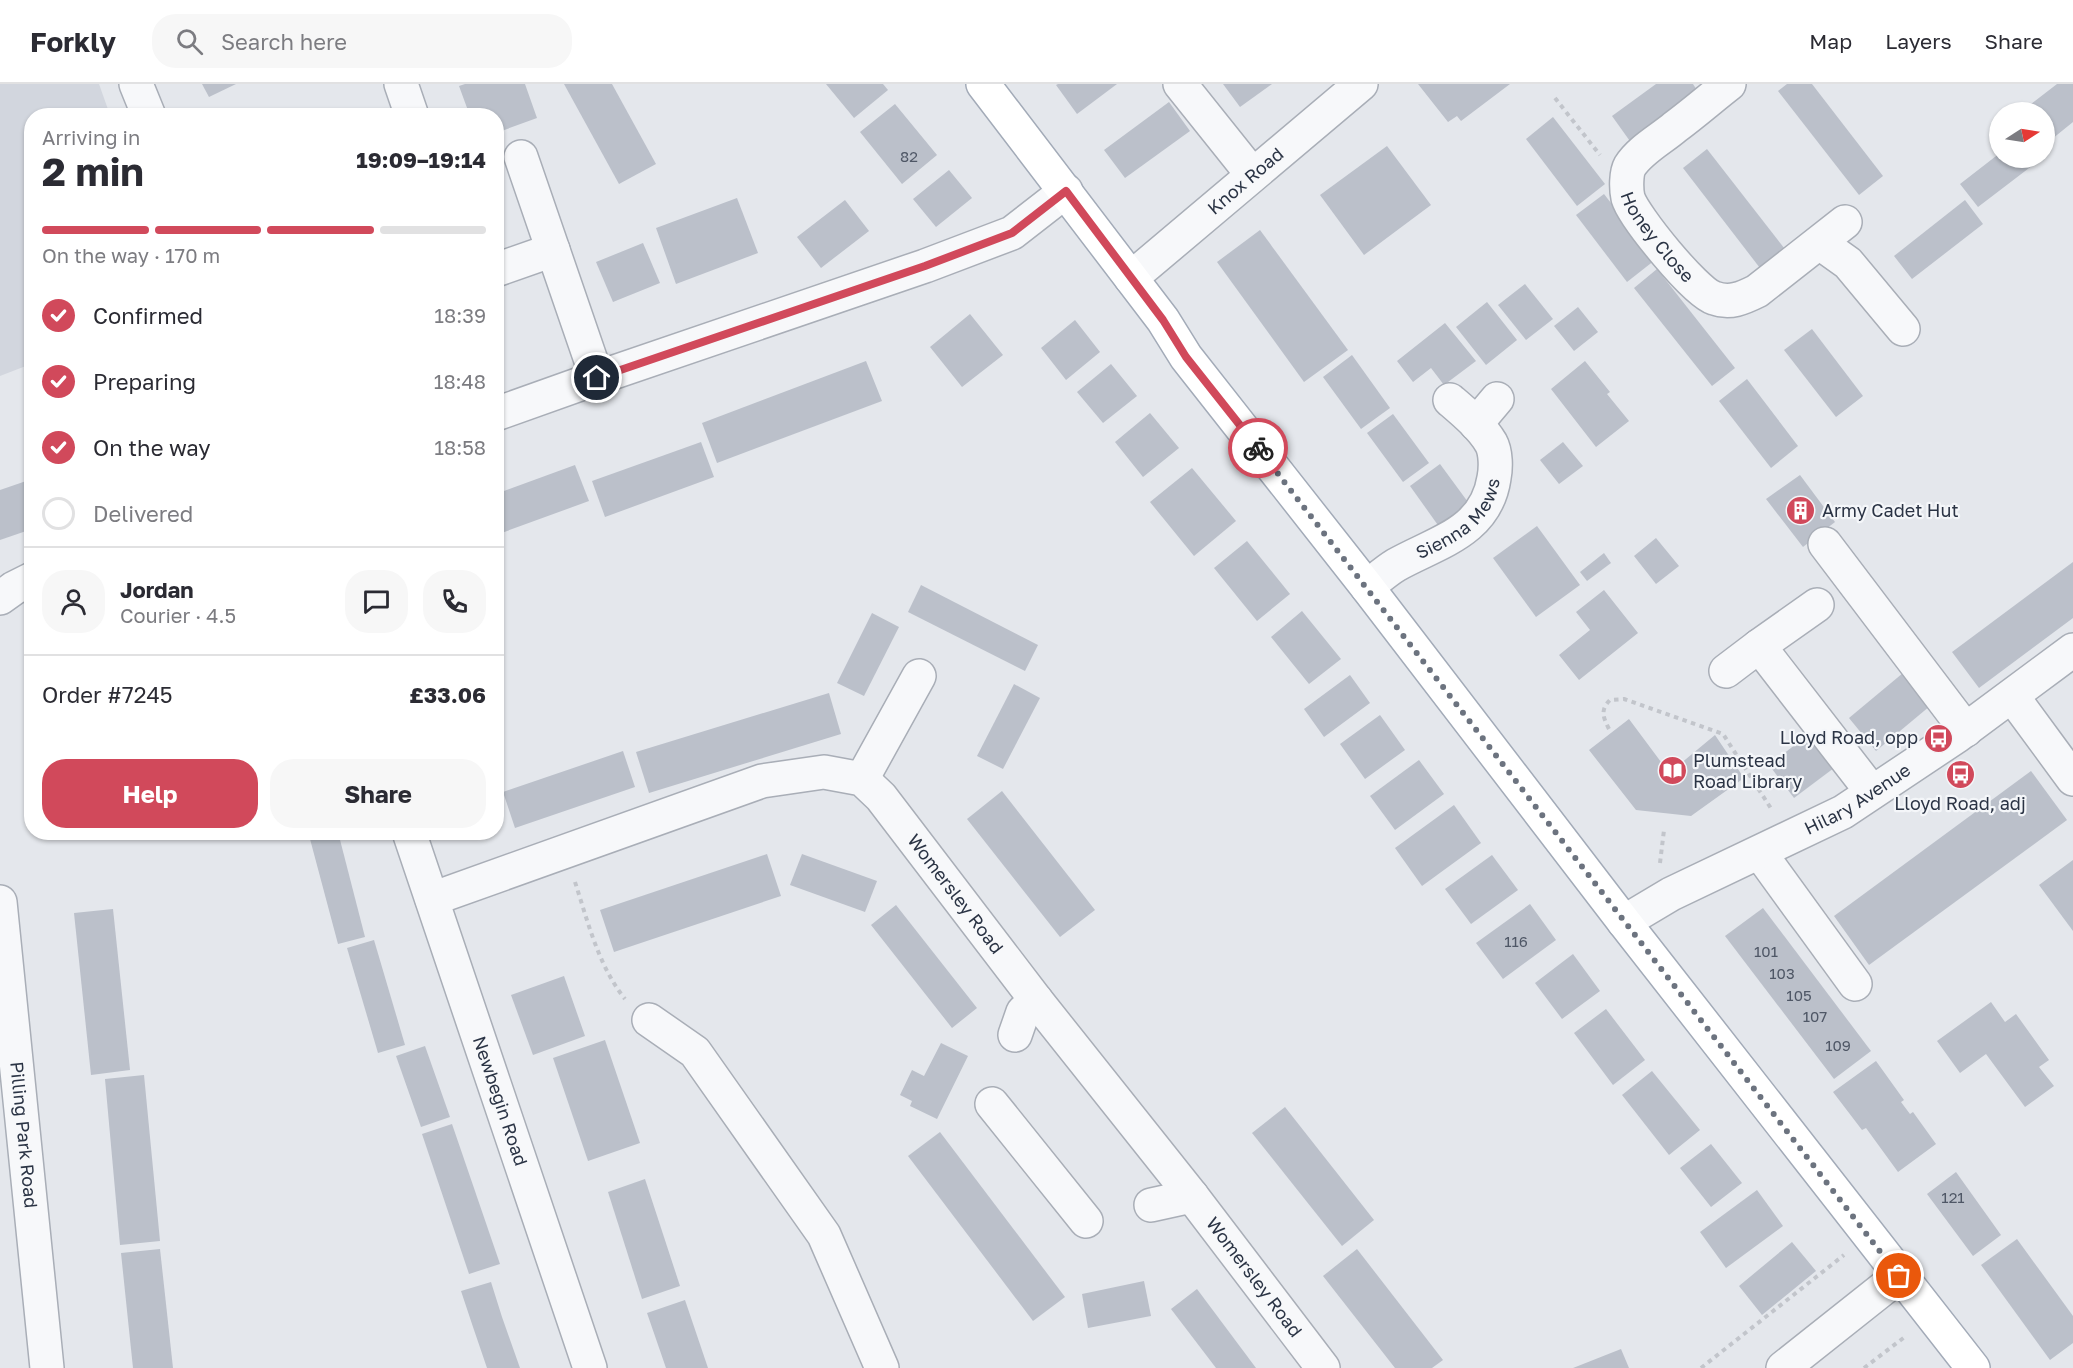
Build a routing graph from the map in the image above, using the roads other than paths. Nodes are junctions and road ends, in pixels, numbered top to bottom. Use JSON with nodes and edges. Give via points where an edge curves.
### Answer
{"nodes":[{"id":1,"x":136,"y":84,"type":"edge"},
{"id":2,"x":401,"y":84,"type":"edge"},
{"id":3,"x":983,"y":84,"type":"edge"},
{"id":4,"x":1180,"y":84,"type":"edge"},
{"id":5,"x":1360,"y":84,"type":"edge"},
{"id":6,"x":1715,"y":88,"type":"edge"},
{"id":7,"x":146,"y":108,"type":"edge"},
{"id":8,"x":409,"y":108,"type":"edge"},
{"id":9,"x":521,"y":158,"type":"dead end"},
{"id":10,"x":1252,"y":174,"type":"junction"},
{"id":11,"x":1066,"y":191,"type":"junction"},
{"id":12,"x":1845,"y":222,"type":"dead end"},
{"id":13,"x":1820,"y":243,"type":"junction"},
{"id":14,"x":553,"y":250,"type":"junction"},
{"id":15,"x":504,"y":267,"type":"edge"},
{"id":16,"x":1131,"y":278,"type":"junction"},
{"id":17,"x":1903,"y":328,"type":"dead end"},
{"id":18,"x":597,"y":378,"type":"junction"},
{"id":19,"x":1450,"y":399,"type":"dead end"},
{"id":20,"x":1497,"y":399,"type":"dead end"},
{"id":21,"x":504,"y":411,"type":"edge"},
{"id":22,"x":1476,"y":424,"type":"junction"},
{"id":23,"x":1825,"y":544,"type":"dead end"},
{"id":24,"x":24,"y":583,"type":"edge"},
{"id":25,"x":1367,"y":587,"type":"junction"},
{"id":26,"x":0,"y":598,"type":"edge"},
{"id":27,"x":1817,"y":605,"type":"dead end"},
{"id":28,"x":1759,"y":646,"type":"junction"},
{"id":29,"x":2073,"y":650,"type":"edge"},
{"id":30,"x":1726,"y":671,"type":"dead end"},
{"id":31,"x":919,"y":676,"type":"dead end"},
{"id":32,"x":2012,"y":696,"type":"junction"},
{"id":33,"x":1966,"y":730,"type":"junction"},
{"id":34,"x":862,"y":779,"type":"junction"},
{"id":35,"x":2073,"y":779,"type":"edge"},
{"id":36,"x":1872,"y":792,"type":"junction"},
{"id":37,"x":413,"y":840,"type":"edge"},
{"id":38,"x":1760,"y":853,"type":"junction"},
{"id":39,"x":432,"y":899,"type":"junction"},
{"id":40,"x":0,"y":902,"type":"edge"},
{"id":41,"x":1624,"y":922,"type":"junction"},
{"id":42,"x":1855,"y":984,"type":"dead end"},
{"id":43,"x":1036,"y":1000,"type":"junction"},
{"id":44,"x":639,"y":1013,"type":"road end"},
{"id":45,"x":1015,"y":1035,"type":"dead end"},
{"id":46,"x":992,"y":1104,"type":"dead end"},
{"id":47,"x":1192,"y":1196,"type":"junction"},
{"id":48,"x":1151,"y":1205,"type":"dead end"},
{"id":49,"x":1086,"y":1221,"type":"dead end"},
{"id":50,"x":1899,"y":1276,"type":"junction"},
{"id":51,"x":47,"y":1368,"type":"edge"},
{"id":52,"x":590,"y":1368,"type":"edge"},
{"id":53,"x":882,"y":1368,"type":"edge"},
{"id":54,"x":1323,"y":1368,"type":"edge"},
{"id":55,"x":1783,"y":1368,"type":"edge"},
{"id":56,"x":1973,"y":1368,"type":"edge"}],
"edges":[{"from":1,"to":7,"type":"street"},
{"from":2,"to":8,"type":"street"},
{"from":3,"to":11,"type":"main road"},
{"from":4,"to":10,"type":"street"},
{"from":5,"to":10,"type":"street","name":"Knox Road"},
{"from":6,"to":13,"type":"street","name":"Honey Close","via":[[1629,167],[1628,198],[1636,214],[1655,241],[1712,298],[1741,300]]},
{"from":9,"to":14,"type":"street"},
{"from":10,"to":16,"type":"street","name":"Knox Road"},
{"from":11,"to":16,"type":"main road"},
{"from":11,"to":18,"type":"street","via":[[1012,233]]},
{"from":12,"to":13,"type":"street","name":"Honey Close"},
{"from":13,"to":17,"type":"street","via":[[1848,263]]},
{"from":14,"to":15,"type":"street"},
{"from":14,"to":18,"type":"street"},
{"from":16,"to":25,"type":"main road","via":[[1186,357]]},
{"from":18,"to":21,"type":"street"},
{"from":19,"to":22,"type":"street","name":"Sienna Mews"},
{"from":20,"to":22,"type":"street"},
{"from":22,"to":25,"type":"street","name":"Sienna Mews","via":[[1492,444],[1496,468],[1486,507],[1448,540],[1395,566]]},
{"from":23,"to":33,"type":"street"},
{"from":24,"to":26,"type":"street"},
{"from":25,"to":41,"type":"main road"},
{"from":27,"to":28,"type":"street"},
{"from":28,"to":30,"type":"street"},
{"from":28,"to":36,"type":"street"},
{"from":29,"to":32,"type":"street","name":"Hilary Avenue"},
{"from":31,"to":34,"type":"street"},
{"from":32,"to":33,"type":"street","name":"Hilary Avenue"},
{"from":32,"to":35,"type":"street"},
{"from":33,"to":36,"type":"street","name":"Hilary Avenue"},
{"from":34,"to":39,"type":"street","via":[[824,772],[762,781]]},
{"from":34,"to":43,"type":"street","name":"Womersley Road","via":[[882,797]]},
{"from":36,"to":38,"type":"street","name":"Hilary Avenue","via":[[1843,812]]},
{"from":37,"to":39,"type":"street","name":"Newbegin Road"},
{"from":38,"to":41,"type":"street","name":"Hilary Avenue","via":[[1671,894]]},
{"from":38,"to":42,"type":"street"},
{"from":39,"to":52,"type":"street","name":"Newbegin Road"},
{"from":40,"to":51,"type":"street","name":"Pilling Park Road"},
{"from":41,"to":50,"type":"main road"},
{"from":43,"to":45,"type":"street","via":[[1023,1012]]},
{"from":43,"to":47,"type":"street","name":"Womersley Road"},
{"from":44,"to":53,"type":"street","via":[[695,1052],[824,1235]]},
{"from":46,"to":49,"type":"street"},
{"from":47,"to":48,"type":"street"},
{"from":47,"to":54,"type":"street","name":"Womersley Road"},
{"from":50,"to":55,"type":"street"},
{"from":50,"to":56,"type":"main road"}]}
